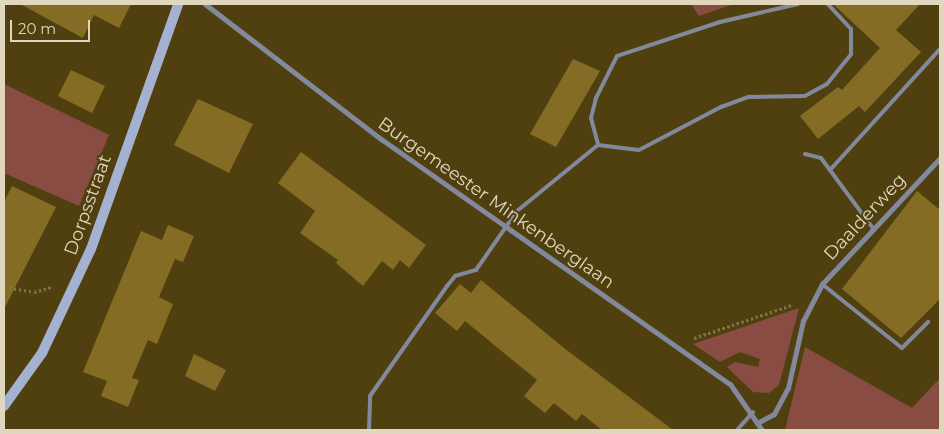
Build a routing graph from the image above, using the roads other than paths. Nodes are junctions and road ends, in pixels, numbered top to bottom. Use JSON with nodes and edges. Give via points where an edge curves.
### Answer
{"nodes":[{"id":1,"x":178,"y":4,"type":"edge"},
{"id":2,"x":206,"y":4,"type":"edge"},
{"id":3,"x":798,"y":4,"type":"edge"},
{"id":4,"x":828,"y":4,"type":"edge"},
{"id":5,"x":940,"y":49,"type":"edge"},
{"id":6,"x":598,"y":145,"type":"junction"},
{"id":7,"x":805,"y":154,"type":"dead end"},
{"id":8,"x":940,"y":158,"type":"edge"},
{"id":9,"x":830,"y":170,"type":"junction"},
{"id":10,"x":872,"y":227,"type":"junction"},
{"id":11,"x":508,"y":228,"type":"junction"},
{"id":12,"x":822,"y":284,"type":"junction"},
{"id":13,"x":928,"y":322,"type":"dead end"},
{"id":14,"x":4,"y":406,"type":"edge"},
{"id":15,"x":753,"y":412,"type":"junction"},
{"id":16,"x":760,"y":422,"type":"junction"},
{"id":17,"x":369,"y":430,"type":"edge"},
{"id":18,"x":737,"y":430,"type":"edge"},
{"id":19,"x":762,"y":430,"type":"edge"}],
"edges":[{"from":1,"to":14,"type":"street","name":"Dorpsstraat","via":[[72,292],[42,353]]},
{"from":2,"to":11,"type":"street","name":"Burgemeester Minkenberglaan","via":[[381,139]]},
{"from":3,"to":6,"type":"lane","via":[[720,22],[618,56],[596,98],[591,118]]},
{"from":4,"to":6,"type":"lane","via":[[851,29],[851,54],[827,84],[805,96],[749,97],[721,107],[639,150]]},
{"from":5,"to":9,"type":"lane"},
{"from":6,"to":11,"type":"lane","via":[[517,211]]},
{"from":7,"to":9,"type":"lane","via":[[821,158]]},
{"from":8,"to":10,"type":"street","name":"Daalderweg"},
{"from":9,"to":10,"type":"lane"},
{"from":10,"to":12,"type":"street","name":"Daalderweg"},
{"from":11,"to":15,"type":"street","name":"Burgemeester Minkenberglaan","via":[[730,384]]},
{"from":11,"to":17,"type":"lane","via":[[476,270],[455,276],[401,347],[370,396]]},
{"from":12,"to":13,"type":"lane","via":[[902,348]]},
{"from":12,"to":16,"type":"street","name":"Daalderweg","via":[[803,321],[788,388],[774,414]]},
{"from":15,"to":16,"type":"street","name":"Burgemeester Minkenberglaan"},
{"from":15,"to":18,"type":"lane"},
{"from":16,"to":19,"type":"street","name":"Burgemeester Minkenberglaan"}]}
